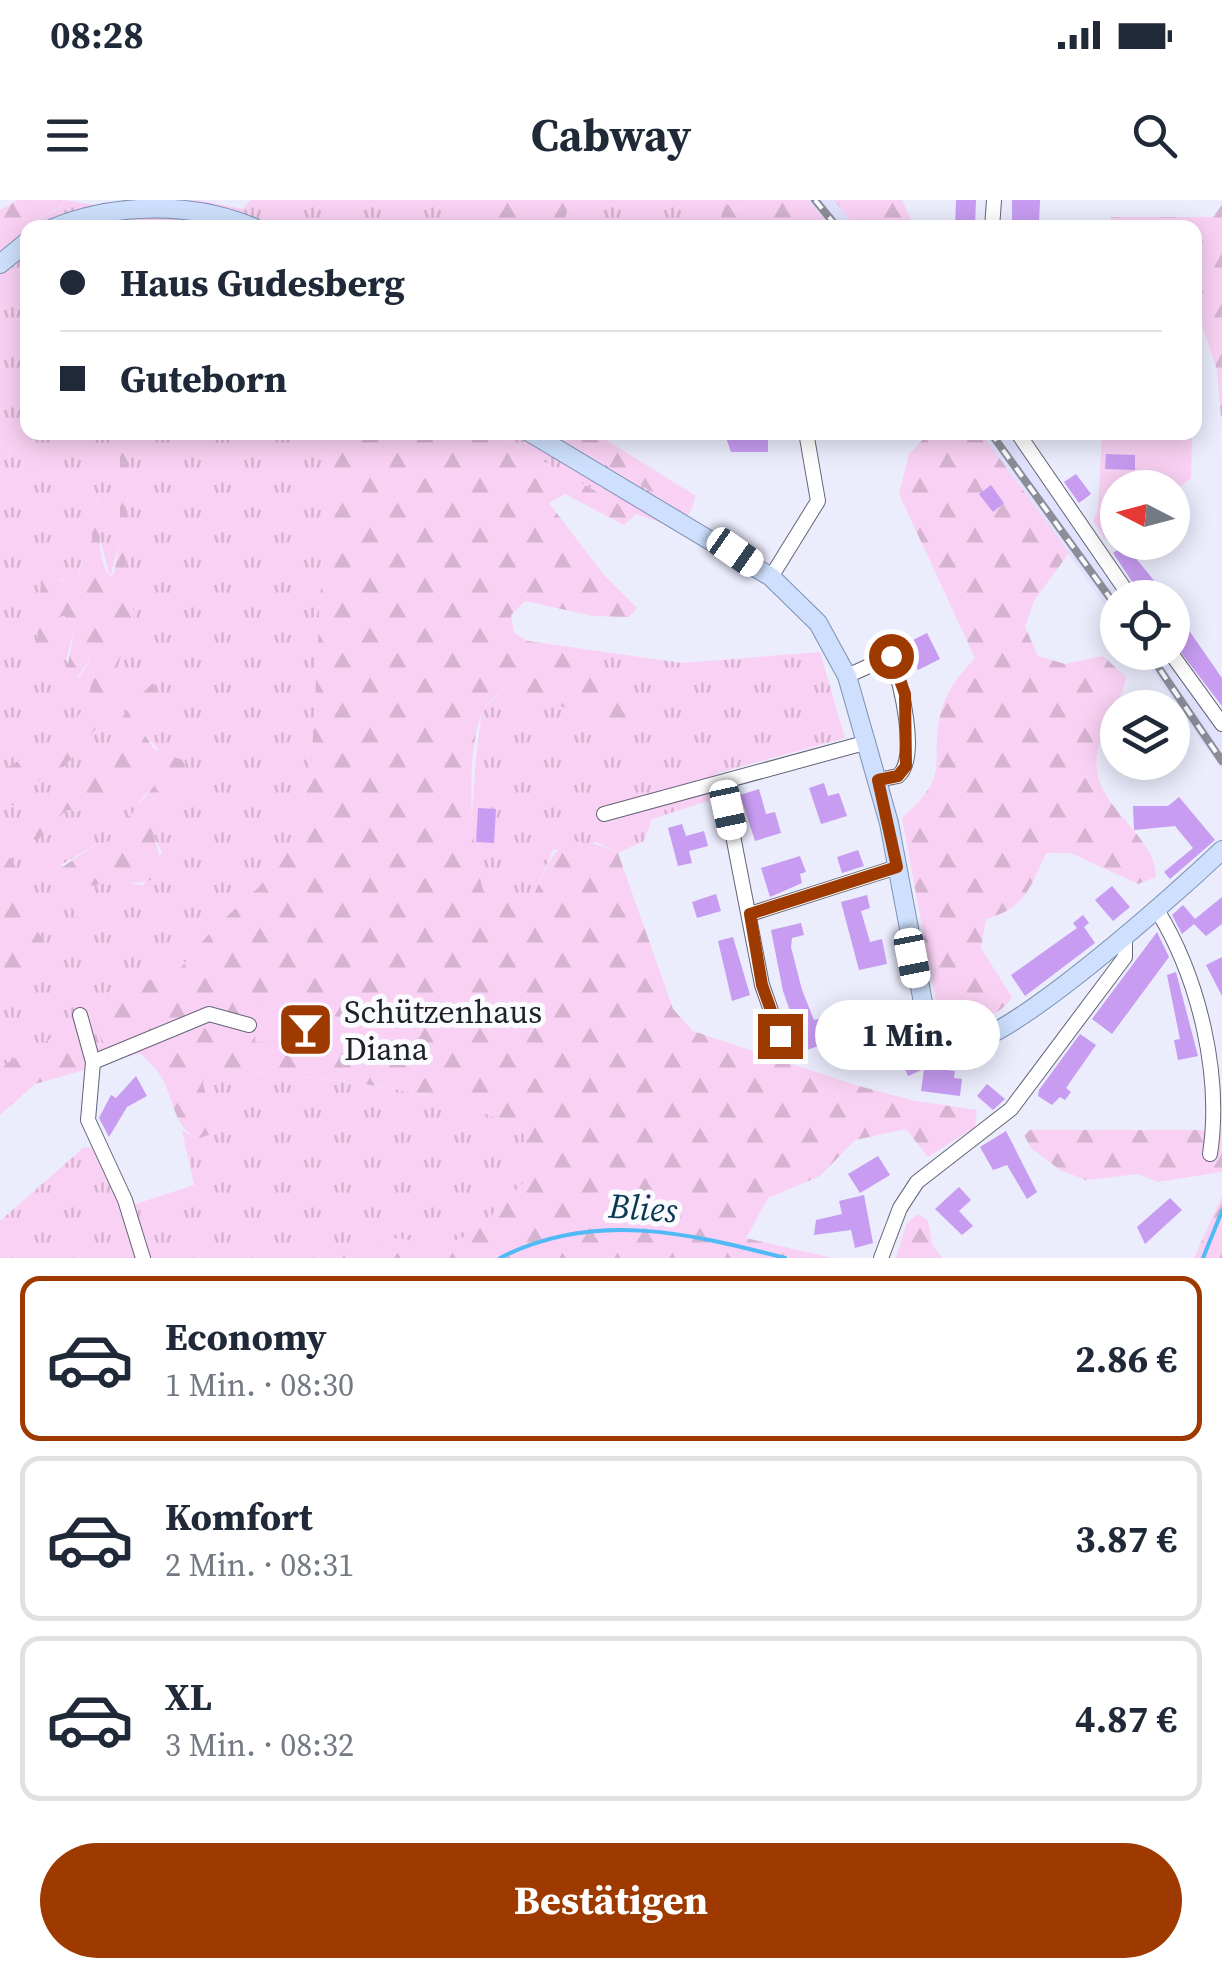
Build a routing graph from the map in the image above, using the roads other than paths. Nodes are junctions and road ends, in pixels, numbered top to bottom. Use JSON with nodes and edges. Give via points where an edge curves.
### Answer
{"nodes":[{"id":1,"x":77,"y":220,"type":"edge"},
{"id":2,"x":235,"y":220,"type":"edge"},
{"id":3,"x":20,"y":248,"type":"edge"},
{"id":4,"x":0,"y":264,"type":"edge"},
{"id":5,"x":543,"y":440,"type":"edge"},
{"id":6,"x":807,"y":440,"type":"edge"},
{"id":7,"x":1022,"y":440,"type":"edge"},
{"id":8,"x":772,"y":577,"type":"junction"},
{"id":9,"x":1118,"y":580,"type":"edge"},
{"id":10,"x":1183,"y":670,"type":"edge"},
{"id":11,"x":848,"y":676,"type":"junction"},
{"id":12,"x":1222,"y":724,"type":"edge"},
{"id":13,"x":868,"y":742,"type":"junction"},
{"id":14,"x":878,"y":780,"type":"junction"},
{"id":15,"x":728,"y":810,"type":"dead end"},
{"id":16,"x":604,"y":814,"type":"dead end"},
{"id":17,"x":1222,"y":850,"type":"edge"},
{"id":18,"x":897,"y":867,"type":"junction"},
{"id":19,"x":1157,"y":910,"type":"junction"},
{"id":20,"x":750,"y":914,"type":"junction"},
{"id":21,"x":1125,"y":938,"type":"junction"},
{"id":22,"x":80,"y":1016,"type":"dead end"},
{"id":23,"x":249,"y":1025,"type":"dead end"},
{"id":24,"x":780,"y":1036,"type":"dead end"},
{"id":25,"x":93,"y":1062,"type":"junction"},
{"id":26,"x":1210,"y":1154,"type":"dead end"},
{"id":27,"x":143,"y":1258,"type":"edge"},
{"id":28,"x":882,"y":1258,"type":"edge"}],
"edges":[{"from":1,"to":2,"type":"main road","via":[[108,210]]},
{"from":3,"to":4,"type":"main road"},
{"from":5,"to":8,"type":"main road"},
{"from":6,"to":8,"type":"street","via":[[818,501]]},
{"from":7,"to":9,"type":"street"},
{"from":8,"to":11,"type":"main road","via":[[818,623]]},
{"from":10,"to":12,"type":"street"},
{"from":11,"to":13,"type":"main road"},
{"from":11,"to":14,"type":"street","via":[[891,656],[905,694],[906,766],[898,776]]},
{"from":13,"to":14,"type":"main road"},
{"from":13,"to":16,"type":"street"},
{"from":14,"to":18,"type":"main road"},
{"from":15,"to":20,"type":"street"},
{"from":17,"to":19,"type":"main road"},
{"from":18,"to":20,"type":"street"},
{"from":18,"to":21,"type":"main road","via":[[924,1013],[946,1042],[980,1040],[1006,1025]]},
{"from":19,"to":21,"type":"main road"},
{"from":19,"to":26,"type":"street","via":[[1176,940],[1210,1054],[1216,1128]]},
{"from":20,"to":24,"type":"street","via":[[762,985]]},
{"from":21,"to":28,"type":"street","via":[[1125,957],[1011,1109],[918,1182],[900,1208]]},
{"from":22,"to":25,"type":"street"},
{"from":23,"to":25,"type":"street","via":[[209,1014]]},
{"from":25,"to":27,"type":"street","via":[[88,1120]]}]}
